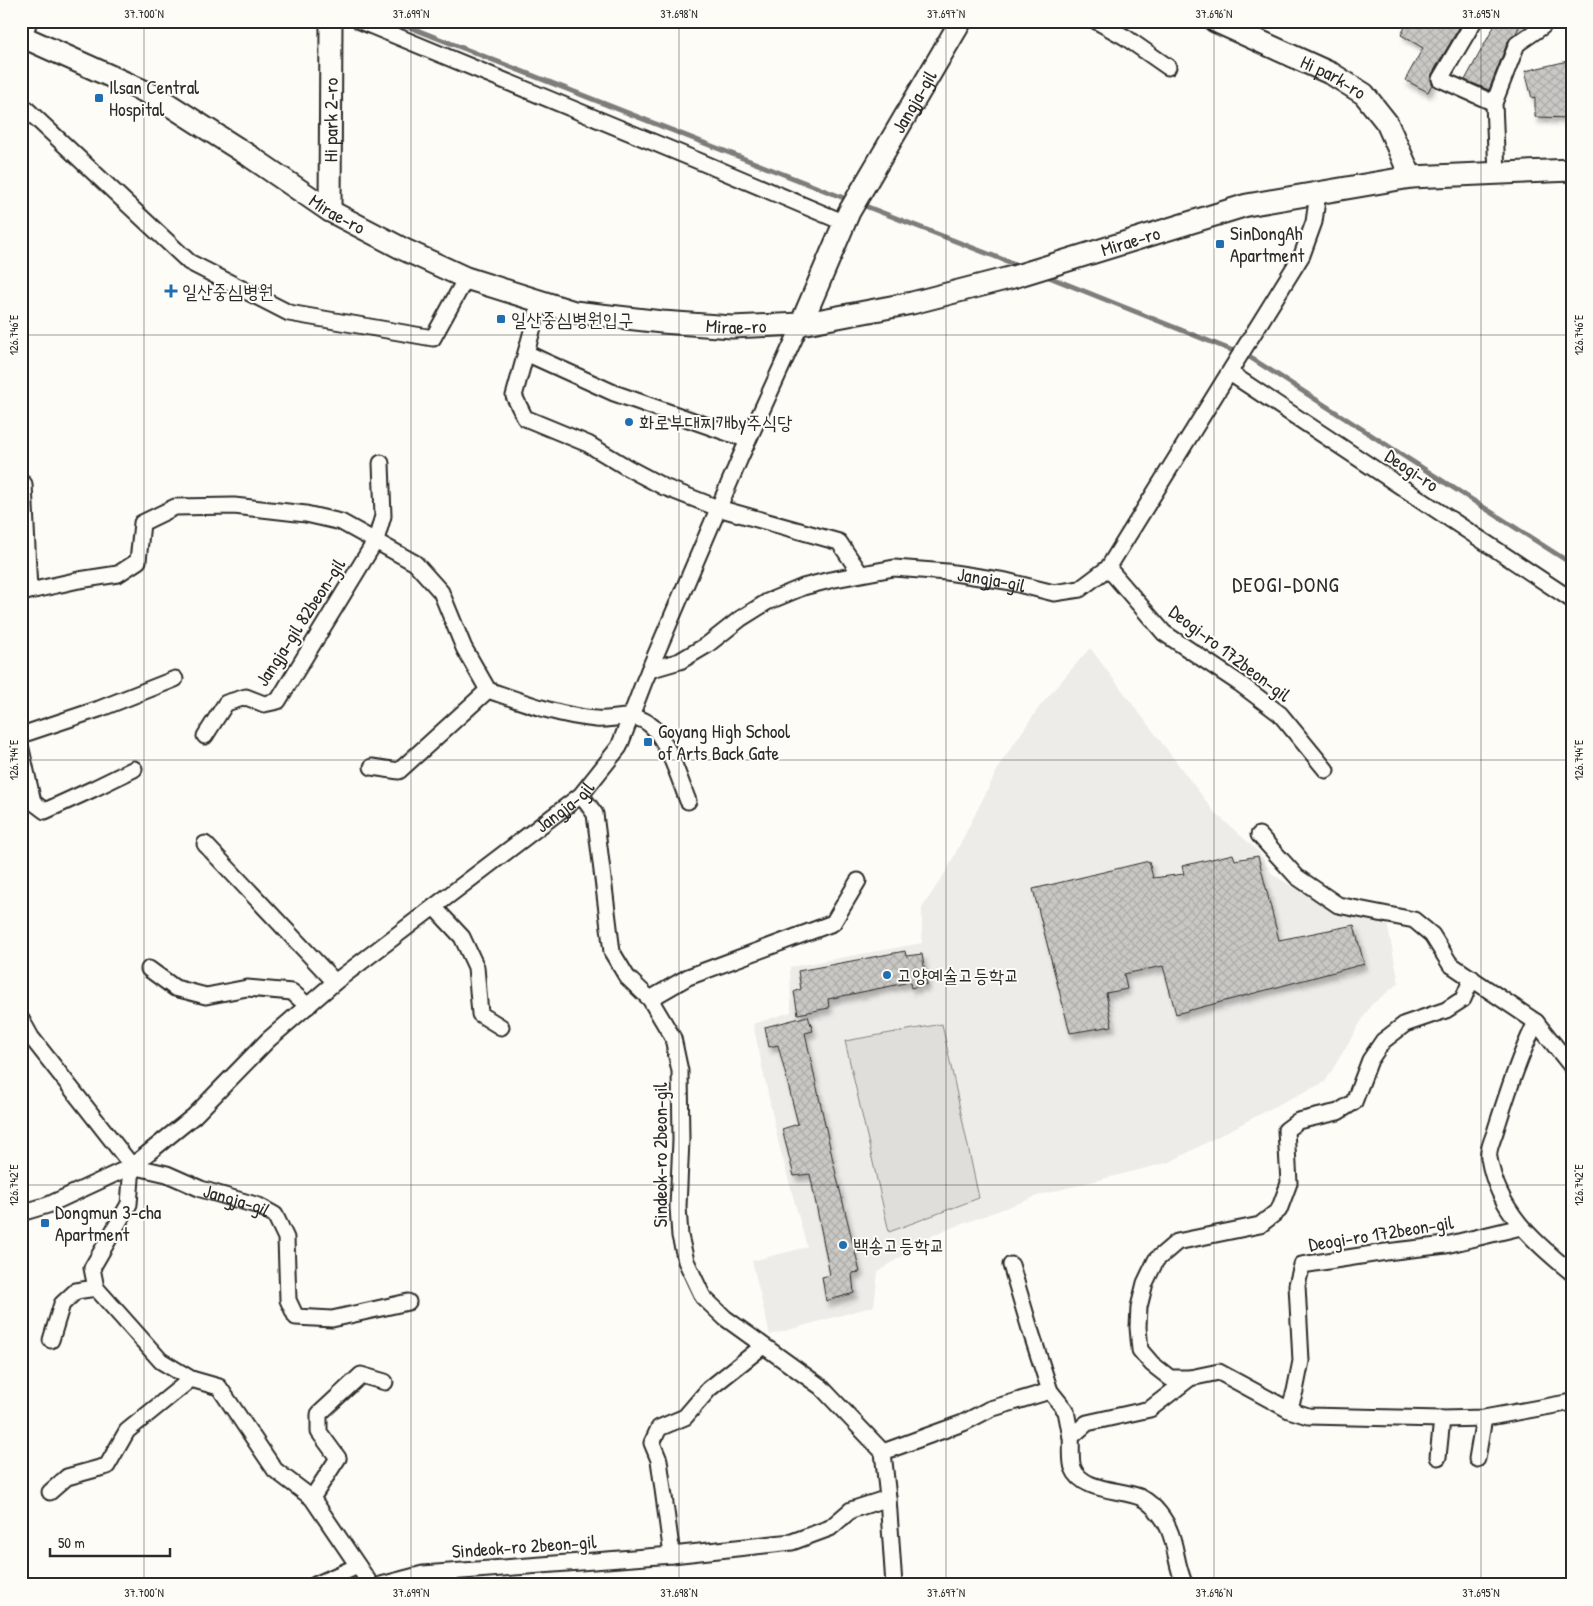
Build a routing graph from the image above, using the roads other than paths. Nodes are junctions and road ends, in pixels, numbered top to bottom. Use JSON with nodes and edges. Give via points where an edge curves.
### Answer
{"nodes":[{"id":1,"x":360,"y":21,"type":"edge"},
{"id":2,"x":961,"y":21,"type":"edge"},
{"id":3,"x":1096,"y":21,"type":"edge"},
{"id":4,"x":1215,"y":21,"type":"edge"},
{"id":5,"x":1474,"y":21,"type":"edge"},
{"id":6,"x":331,"y":25,"type":"edge"},
{"id":7,"x":1543,"y":26,"type":"dead end"},
{"id":8,"x":24,"y":35,"type":"edge"},
{"id":9,"x":1168,"y":67,"type":"dead end"},
{"id":10,"x":1494,"y":103,"type":"junction"},
{"id":11,"x":21,"y":104,"type":"edge"},
{"id":12,"x":1572,"y":170,"type":"edge"},
{"id":13,"x":1497,"y":174,"type":"junction"},
{"id":14,"x":1411,"y":177,"type":"junction"},
{"id":15,"x":1318,"y":193,"type":"junction"},
{"id":16,"x":330,"y":211,"type":"junction"},
{"id":17,"x":847,"y":217,"type":"junction"},
{"id":18,"x":466,"y":278,"type":"junction"},
{"id":19,"x":540,"y":302,"type":"junction"},
{"id":20,"x":801,"y":324,"type":"junction"},
{"id":21,"x":526,"y":353,"type":"junction"},
{"id":22,"x":1232,"y":368,"type":"junction"},
{"id":23,"x":748,"y":440,"type":"junction"},
{"id":24,"x":381,"y":463,"type":"dead end"},
{"id":25,"x":24,"y":484,"type":"dead end"},
{"id":26,"x":718,"y":508,"type":"junction"},
{"id":27,"x":376,"y":540,"type":"junction"},
{"id":28,"x":1108,"y":568,"type":"junction"},
{"id":29,"x":860,"y":573,"type":"junction"},
{"id":30,"x":25,"y":592,"type":"edge"},
{"id":31,"x":1572,"y":600,"type":"edge"},
{"id":32,"x":649,"y":670,"type":"junction"},
{"id":33,"x":175,"y":679,"type":"dead end"},
{"id":34,"x":488,"y":690,"type":"junction"},
{"id":35,"x":630,"y":716,"type":"junction"},
{"id":36,"x":21,"y":735,"type":"edge"},
{"id":37,"x":205,"y":736,"type":"dead end"},
{"id":38,"x":21,"y":749,"type":"edge"},
{"id":39,"x":372,"y":767,"type":"dead end"},
{"id":40,"x":134,"y":769,"type":"dead end"},
{"id":41,"x":1326,"y":770,"type":"dead end"},
{"id":42,"x":581,"y":795,"type":"junction"},
{"id":43,"x":688,"y":801,"type":"dead end"},
{"id":44,"x":1259,"y":835,"type":"dead end"},
{"id":45,"x":205,"y":844,"type":"dead end"},
{"id":46,"x":858,"y":881,"type":"dead end"},
{"id":47,"x":434,"y":906,"type":"junction"},
{"id":48,"x":149,"y":969,"type":"dead end"},
{"id":49,"x":1472,"y":978,"type":"junction"},
{"id":50,"x":335,"y":982,"type":"junction"},
{"id":51,"x":650,"y":999,"type":"junction"},
{"id":52,"x":308,"y":1006,"type":"junction"},
{"id":53,"x":21,"y":1019,"type":"edge"},
{"id":54,"x":1536,"y":1022,"type":"junction"},
{"id":55,"x":501,"y":1027,"type":"dead end"},
{"id":56,"x":1572,"y":1067,"type":"edge"},
{"id":57,"x":132,"y":1166,"type":"junction"},
{"id":58,"x":21,"y":1213,"type":"edge"},
{"id":59,"x":1521,"y":1227,"type":"junction"},
{"id":60,"x":1012,"y":1265,"type":"dead end"},
{"id":61,"x":1572,"y":1273,"type":"edge"},
{"id":62,"x":96,"y":1288,"type":"junction"},
{"id":63,"x":408,"y":1302,"type":"dead end"},
{"id":64,"x":51,"y":1340,"type":"dead end"},
{"id":65,"x":763,"y":1346,"type":"junction"},
{"id":66,"x":1190,"y":1378,"type":"junction"},
{"id":67,"x":190,"y":1379,"type":"junction"},
{"id":68,"x":385,"y":1382,"type":"dead end"},
{"id":69,"x":1050,"y":1391,"type":"junction"},
{"id":70,"x":1572,"y":1402,"type":"edge"},
{"id":71,"x":1289,"y":1410,"type":"junction"},
{"id":72,"x":1484,"y":1418,"type":"junction"},
{"id":73,"x":1442,"y":1419,"type":"junction"},
{"id":74,"x":1071,"y":1437,"type":"junction"},
{"id":75,"x":883,"y":1452,"type":"junction"},
{"id":76,"x":1438,"y":1458,"type":"dead end"},
{"id":77,"x":1477,"y":1458,"type":"dead end"},
{"id":78,"x":50,"y":1492,"type":"dead end"},
{"id":79,"x":312,"y":1498,"type":"junction"},
{"id":80,"x":888,"y":1498,"type":"junction"},
{"id":81,"x":672,"y":1555,"type":"junction"},
{"id":82,"x":358,"y":1566,"type":"junction"},
{"id":83,"x":314,"y":1585,"type":"edge"},
{"id":84,"x":371,"y":1585,"type":"edge"},
{"id":85,"x":381,"y":1585,"type":"edge"},
{"id":86,"x":894,"y":1585,"type":"edge"},
{"id":87,"x":1185,"y":1585,"type":"edge"}],
"edges":[{"from":1,"to":17,"type":"street","via":[[683,154]]},
{"from":2,"to":17,"type":"street","name":"Jangja-gil"},
{"from":3,"to":9,"type":"street"},
{"from":4,"to":14,"type":"street","name":"Hi park-ro","via":[[1332,74],[1364,94],[1387,122]]},
{"from":5,"to":10,"type":"street","via":[[1440,79]]},
{"from":6,"to":16,"type":"street","name":"Hi park 2-ro"},
{"from":7,"to":10,"type":"street","via":[[1517,44]]},
{"from":8,"to":16,"type":"street","name":"Mirae-ro","via":[[157,97]]},
{"from":10,"to":13,"type":"street"},
{"from":11,"to":18,"type":"street","via":[[190,262],[289,313],[433,338]]},
{"from":12,"to":13,"type":"street","name":"Mirae-ro"},
{"from":13,"to":14,"type":"street","name":"Mirae-ro"},
{"from":14,"to":15,"type":"street","name":"Mirae-ro"},
{"from":15,"to":20,"type":"street","name":"Mirae-ro","via":[[1247,205],[1074,260],[912,303]]},
{"from":15,"to":22,"type":"street","name":"Jangja-gil","via":[[1314,222],[1302,255]]},
{"from":16,"to":18,"type":"street","name":"Mirae-ro"},
{"from":17,"to":20,"type":"street","name":"Jangja-gil"},
{"from":18,"to":19,"type":"street","name":"Mirae-ro"},
{"from":19,"to":20,"type":"street","name":"Mirae-ro","via":[[574,312],[662,322],[732,327]]},
{"from":19,"to":21,"type":"street"},
{"from":20,"to":23,"type":"street","name":"Jangja-gil"},
{"from":21,"to":23,"type":"street","via":[[614,392]]},
{"from":21,"to":26,"type":"street","via":[[514,396],[524,418],[588,444],[664,487]]},
{"from":22,"to":28,"type":"street","name":"Jangja-gil"},
{"from":22,"to":31,"type":"street","name":"Deogi-ro"},
{"from":23,"to":26,"type":"street","name":"Jangja-gil"},
{"from":24,"to":27,"type":"street","name":"Jangja-gil 82beon-gil","via":[[383,516]]},
{"from":25,"to":30,"type":"street"},
{"from":26,"to":29,"type":"street","via":[[839,542]]},
{"from":26,"to":32,"type":"street","name":"Jangja-gil"},
{"from":27,"to":30,"type":"street","via":[[341,522],[306,514],[234,506],[174,507],[142,524],[138,561],[118,574]]},
{"from":27,"to":34,"type":"street","via":[[415,562],[441,592],[464,648]]},
{"from":27,"to":37,"type":"street","name":"Jangja-gil 82beon-gil","via":[[278,701],[264,704],[246,697],[226,703]]},
{"from":28,"to":29,"type":"street","name":"Jangja-gil","via":[[1080,589],[1054,593],[1006,581],[946,572],[894,568]]},
{"from":28,"to":41,"type":"street","name":"Deogi-ro 172beon-gil","via":[[1164,633],[1280,714]]},
{"from":29,"to":32,"type":"street","name":"Jangja-gil","via":[[804,586],[767,602],[680,661]]},
{"from":32,"to":35,"type":"street","name":"Jangja-gil"},
{"from":33,"to":36,"type":"street"},
{"from":34,"to":35,"type":"street","via":[[565,715],[598,720]]},
{"from":34,"to":39,"type":"street","via":[[399,771]]},
{"from":35,"to":42,"type":"street","name":"Jangja-gil","via":[[619,747]]},
{"from":35,"to":43,"type":"street","via":[[649,723],[663,741]]},
{"from":38,"to":40,"type":"street","via":[[32,802],[45,811]]},
{"from":42,"to":47,"type":"street","name":"Jangja-gil"},
{"from":42,"to":51,"type":"street","name":"Sindeok-ro 2beon-gil","via":[[595,814],[612,952],[627,977]]},
{"from":44,"to":49,"type":"street","via":[[1297,877],[1338,905],[1414,920],[1432,935],[1450,964]]},
{"from":45,"to":50,"type":"street"},
{"from":46,"to":51,"type":"street","via":[[833,923],[688,977]]},
{"from":47,"to":50,"type":"street","name":"Jangja-gil"},
{"from":47,"to":55,"type":"street","via":[[462,936],[476,967],[480,1014]]},
{"from":48,"to":52,"type":"street","via":[[175,988],[206,996],[247,988],[292,992]]},
{"from":49,"to":54,"type":"street"},
{"from":49,"to":66,"type":"street","via":[[1463,999],[1446,1010],[1405,1024],[1383,1041],[1370,1060],[1354,1102],[1338,1112],[1298,1120],[1286,1130],[1289,1182],[1279,1210],[1260,1225],[1177,1242],[1156,1260],[1139,1307],[1140,1350],[1170,1378]]},
{"from":50,"to":52,"type":"street","name":"Jangja-gil"},
{"from":51,"to":65,"type":"street","name":"Sindeok-ro 2beon-gil","via":[[673,1038],[680,1071],[678,1207],[686,1261],[703,1297]]},
{"from":52,"to":57,"type":"street","name":"Jangja-gil","via":[[268,1040],[194,1116]]},
{"from":53,"to":57,"type":"street","via":[[31,1037]]},
{"from":54,"to":56,"type":"street"},
{"from":54,"to":59,"type":"street","via":[[1514,1070],[1488,1156],[1501,1197]]},
{"from":57,"to":58,"type":"street","name":"Jangja-gil","via":[[48,1206]]},
{"from":57,"to":62,"type":"street","via":[[129,1204],[92,1268]]},
{"from":57,"to":63,"type":"street","name":"Jangja-gil","via":[[167,1174],[201,1189],[259,1206],[275,1215],[286,1238],[288,1300],[296,1317],[332,1319]]},
{"from":59,"to":61,"type":"street"},
{"from":59,"to":71,"type":"street","name":"Deogi-ro 172beon-gil","via":[[1446,1246],[1302,1265],[1296,1285],[1301,1361]]},
{"from":60,"to":69,"type":"street"},
{"from":62,"to":64,"type":"street","via":[[76,1291],[62,1304]]},
{"from":62,"to":67,"type":"street","via":[[161,1362]]},
{"from":65,"to":75,"type":"street","name":"Sindeok-ro 2beon-gil","via":[[821,1387]]},
{"from":65,"to":81,"type":"street","via":[[708,1389],[685,1417],[658,1428],[652,1443],[658,1460]]},
{"from":66,"to":71,"type":"street","via":[[1219,1372]]},
{"from":66,"to":74,"type":"street","via":[[1150,1409],[1087,1423]]},
{"from":67,"to":78,"type":"street","via":[[128,1430],[107,1466],[67,1477]]},
{"from":67,"to":79,"type":"street","via":[[220,1387],[275,1470]]},
{"from":68,"to":79,"type":"street","via":[[361,1375],[319,1414],[319,1432],[338,1458]]},
{"from":69,"to":74,"type":"street","via":[[1066,1410]]},
{"from":69,"to":75,"type":"street","via":[[990,1409],[962,1423]]},
{"from":70,"to":72,"type":"street"},
{"from":71,"to":73,"type":"street","via":[[1308,1416]]},
{"from":72,"to":73,"type":"street"},
{"from":72,"to":77,"type":"street"},
{"from":73,"to":76,"type":"street"},
{"from":74,"to":87,"type":"street","via":[[1073,1468],[1082,1480],[1142,1498],[1159,1512],[1172,1532]]},
{"from":75,"to":80,"type":"street"},
{"from":79,"to":82,"type":"street"},
{"from":80,"to":81,"type":"street","name":"Sindeok-ro 2beon-gil","via":[[851,1510],[830,1528],[792,1542]]},
{"from":80,"to":86,"type":"street"},
{"from":81,"to":85,"type":"street","name":"Sindeok-ro 2beon-gil","via":[[423,1574]]},
{"from":82,"to":83,"type":"street"},
{"from":82,"to":84,"type":"street"}]}
